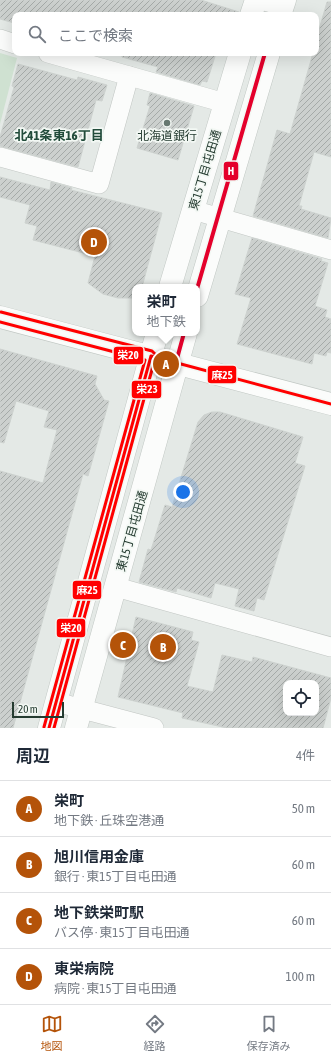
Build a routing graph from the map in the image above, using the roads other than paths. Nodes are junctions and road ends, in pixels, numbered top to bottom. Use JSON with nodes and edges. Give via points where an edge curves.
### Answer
{"nodes":[{"id":1,"x":256,"y":0,"type":"edge"},
{"id":2,"x":261,"y":0,"type":"edge"},
{"id":3,"x":283,"y":7,"type":"edge"},
{"id":4,"x":252,"y":12,"type":"edge"},
{"id":5,"x":0,"y":39,"type":"edge"},
{"id":6,"x":12,"y":43,"type":"edge"},
{"id":7,"x":58,"y":56,"type":"edge"},
{"id":8,"x":239,"y":56,"type":"edge"},
{"id":9,"x":268,"y":56,"type":"edge"},
{"id":10,"x":128,"y":76,"type":"junction"},
{"id":11,"x":225,"y":103,"type":"junction"},
{"id":12,"x":0,"y":157,"type":"edge"},
{"id":13,"x":194,"y":210,"type":"junction"},
{"id":14,"x":220,"y":217,"type":"junction"},
{"id":15,"x":331,"y":250,"type":"edge"},
{"id":16,"x":171,"y":284,"type":"edge"},
{"id":17,"x":200,"y":286,"type":"edge"},
{"id":18,"x":0,"y":317,"type":"edge"},
{"id":19,"x":156,"y":336,"type":"edge"},
{"id":20,"x":185,"y":336,"type":"edge"},
{"id":21,"x":151,"y":356,"type":"junction"},
{"id":22,"x":177,"y":363,"type":"junction"},
{"id":23,"x":331,"y":404,"type":"edge"},
{"id":24,"x":116,"y":587,"type":"junction"},
{"id":25,"x":331,"y":646,"type":"edge"},
{"id":26,"x":56,"y":702,"type":"junction"},
{"id":27,"x":79,"y":718,"type":"edge"},
{"id":28,"x":48,"y":728,"type":"edge"},
{"id":29,"x":154,"y":728,"type":"edge"}],
"edges":[{"from":1,"to":4,"type":"street"},
{"from":2,"to":3,"type":"street"},
{"from":5,"to":6,"type":"street"},
{"from":7,"to":10,"type":"street"},
{"from":8,"to":11,"type":"street","name":"東15丁目屯田通"},
{"from":9,"to":14,"type":"street"},
{"from":10,"to":11,"type":"street"},
{"from":10,"to":12,"type":"street","via":[[99,184]]},
{"from":11,"to":13,"type":"street","name":"東15丁目屯田通"},
{"from":13,"to":14,"type":"street"},
{"from":13,"to":16,"type":"street","name":"東15丁目屯田通"},
{"from":14,"to":15,"type":"street"},
{"from":14,"to":17,"type":"street"},
{"from":18,"to":21,"type":"street"},
{"from":19,"to":21,"type":"street"},
{"from":20,"to":22,"type":"street","name":"東15丁目屯田通"},
{"from":21,"to":22,"type":"street"},
{"from":21,"to":26,"type":"street"},
{"from":22,"to":23,"type":"street"},
{"from":22,"to":24,"type":"street","name":"東15丁目屯田通"},
{"from":24,"to":25,"type":"street"},
{"from":24,"to":27,"type":"street","name":"東15丁目屯田通"},
{"from":26,"to":27,"type":"street"},
{"from":26,"to":28,"type":"street"},
{"from":27,"to":29,"type":"street"}]}
